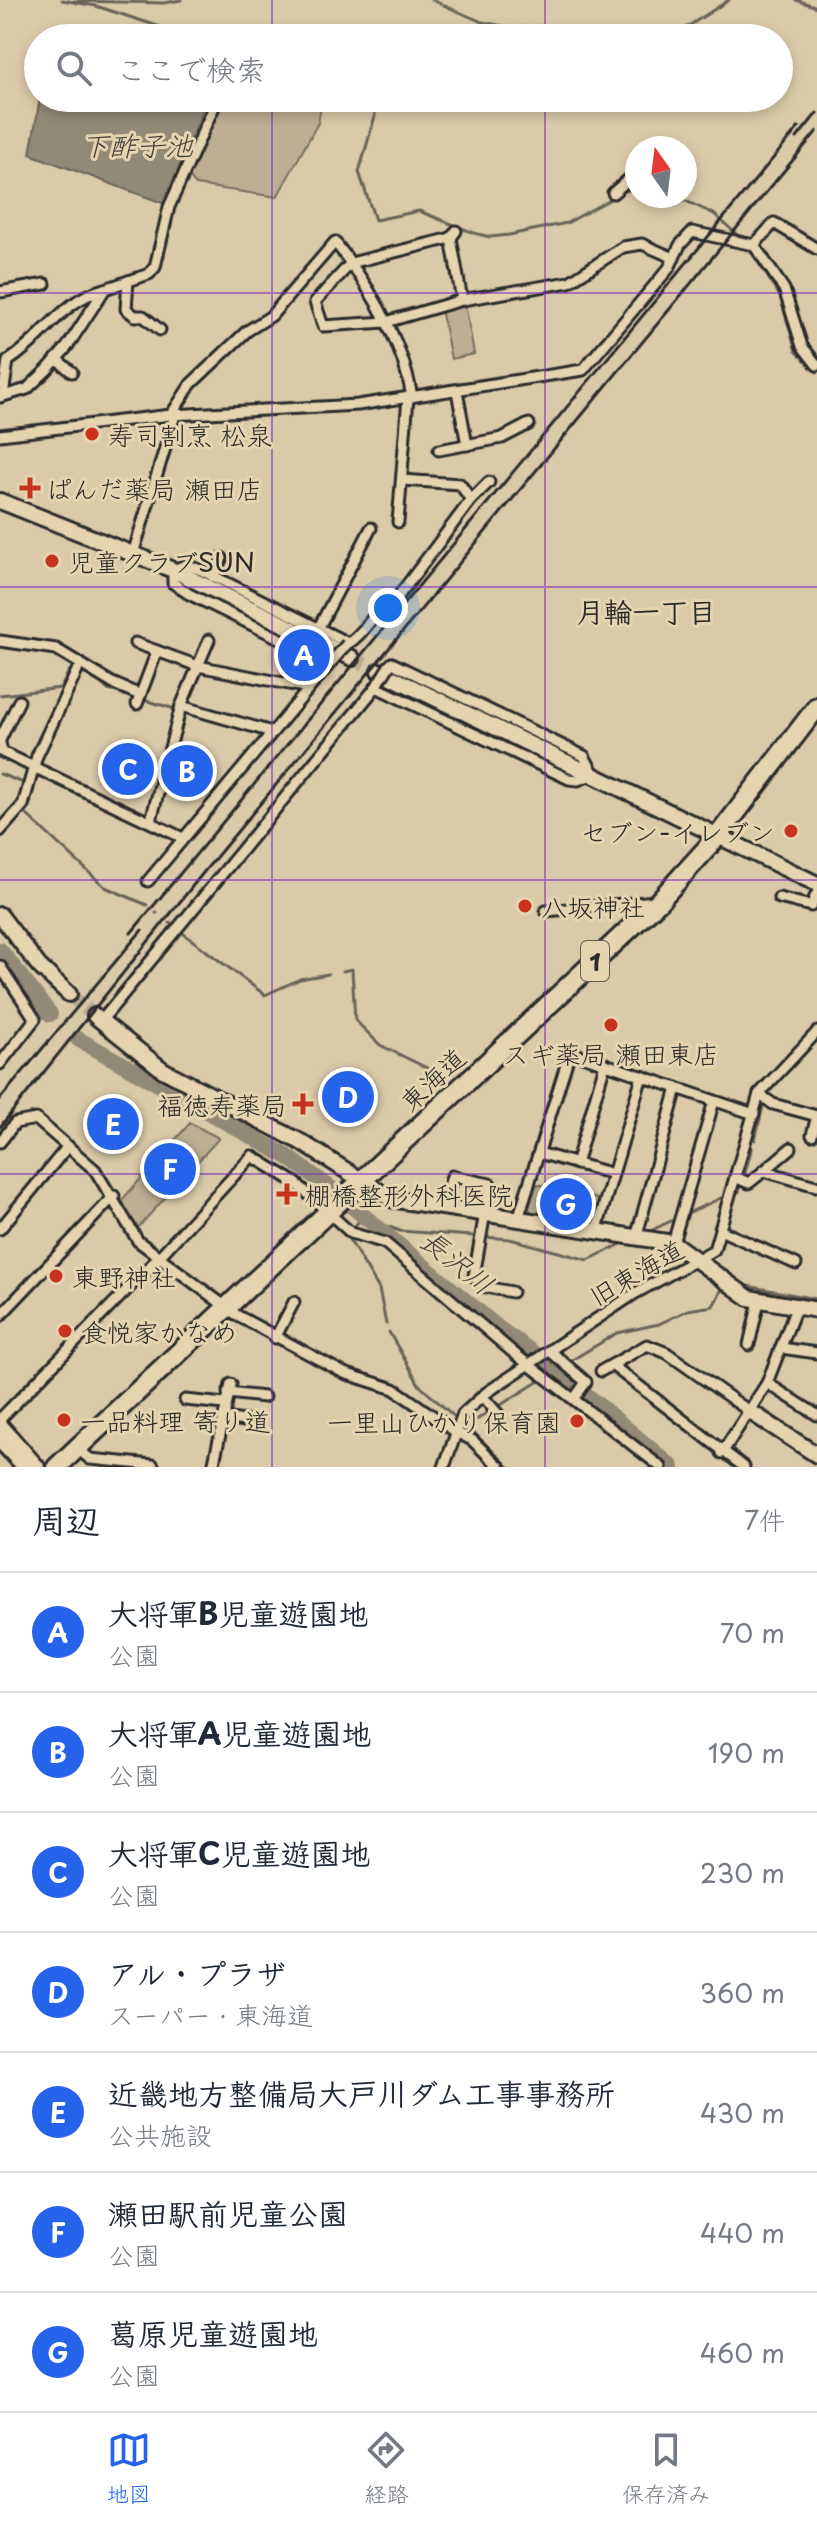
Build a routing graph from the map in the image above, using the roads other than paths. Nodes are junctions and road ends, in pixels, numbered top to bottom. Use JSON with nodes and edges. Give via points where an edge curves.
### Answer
{"nodes":[{"id":1,"x":212,"y":112,"type":"edge"},
{"id":2,"x":625,"y":182,"type":"edge"},
{"id":3,"x":613,"y":193,"type":"dead end"},
{"id":4,"x":750,"y":245,"type":"junction"},
{"id":5,"x":817,"y":249,"type":"edge"},
{"id":6,"x":674,"y":258,"type":"junction"},
{"id":7,"x":351,"y":263,"type":"junction"},
{"id":8,"x":128,"y":281,"type":"junction"},
{"id":9,"x":45,"y":284,"type":"dead end"},
{"id":10,"x":105,"y":289,"type":"junction"},
{"id":11,"x":0,"y":292,"type":"edge"},
{"id":12,"x":462,"y":300,"type":"junction"},
{"id":13,"x":386,"y":322,"type":"junction"},
{"id":14,"x":160,"y":330,"type":"dead end"},
{"id":15,"x":56,"y":359,"type":"junction"},
{"id":16,"x":817,"y":365,"type":"edge"},
{"id":17,"x":72,"y":372,"type":"dead end"},
{"id":18,"x":457,"y":391,"type":"junction"},
{"id":19,"x":1,"y":396,"type":"edge"},
{"id":20,"x":410,"y":397,"type":"junction"},
{"id":21,"x":173,"y":415,"type":"junction"},
{"id":22,"x":529,"y":424,"type":"dead end"},
{"id":23,"x":0,"y":435,"type":"edge"},
{"id":24,"x":467,"y":445,"type":"junction"},
{"id":25,"x":439,"y":450,"type":"dead end"},
{"id":26,"x":402,"y":480,"type":"junction"},
{"id":27,"x":489,"y":482,"type":"dead end"},
{"id":28,"x":471,"y":500,"type":"junction"},
{"id":29,"x":0,"y":501,"type":"edge"},
{"id":30,"x":398,"y":522,"type":"dead end"},
{"id":31,"x":371,"y":528,"type":"dead end"},
{"id":32,"x":133,"y":554,"type":"junction"},
{"id":33,"x":222,"y":558,"type":"dead end"},
{"id":34,"x":173,"y":570,"type":"junction"},
{"id":35,"x":213,"y":577,"type":"junction"},
{"id":36,"x":319,"y":627,"type":"junction"},
{"id":37,"x":209,"y":640,"type":"dead end"},
{"id":38,"x":0,"y":641,"type":"edge"},
{"id":39,"x":135,"y":643,"type":"dead end"},
{"id":40,"x":349,"y":648,"type":"junction"},
{"id":41,"x":157,"y":651,"type":"junction"},
{"id":42,"x":332,"y":662,"type":"junction"},
{"id":43,"x":198,"y":666,"type":"junction"},
{"id":44,"x":76,"y":674,"type":"dead end"},
{"id":45,"x":381,"y":677,"type":"joint"},
{"id":46,"x":309,"y":688,"type":"junction"},
{"id":47,"x":19,"y":701,"type":"dead end"},
{"id":48,"x":817,"y":707,"type":"edge"},
{"id":49,"x":180,"y":710,"type":"junction"},
{"id":50,"x":810,"y":728,"type":"edge"},
{"id":51,"x":272,"y":732,"type":"junction"},
{"id":52,"x":0,"y":741,"type":"edge"},
{"id":53,"x":34,"y":764,"type":"junction"},
{"id":54,"x":151,"y":820,"type":"junction"},
{"id":55,"x":0,"y":831,"type":"edge"},
{"id":56,"x":718,"y":836,"type":"junction"},
{"id":57,"x":183,"y":838,"type":"junction"},
{"id":58,"x":148,"y":881,"type":"dead end"},
{"id":59,"x":817,"y":884,"type":"edge"},
{"id":60,"x":817,"y":893,"type":"edge"},
{"id":61,"x":779,"y":898,"type":"dead end"},
{"id":62,"x":659,"y":901,"type":"junction"},
{"id":63,"x":546,"y":911,"type":"dead end"},
{"id":64,"x":0,"y":915,"type":"edge"},
{"id":65,"x":0,"y":966,"type":"edge"},
{"id":66,"x":69,"y":994,"type":"tunnel mouth"},
{"id":67,"x":98,"y":1018,"type":"joint"},
{"id":68,"x":817,"y":1032,"type":"edge"},
{"id":69,"x":0,"y":1064,"type":"edge"},
{"id":70,"x":605,"y":1064,"type":"junction"},
{"id":71,"x":642,"y":1076,"type":"junction"},
{"id":72,"x":677,"y":1088,"type":"junction"},
{"id":73,"x":759,"y":1094,"type":"junction"},
{"id":74,"x":714,"y":1101,"type":"junction"},
{"id":75,"x":754,"y":1114,"type":"junction"},
{"id":76,"x":817,"y":1116,"type":"edge"},
{"id":77,"x":812,"y":1135,"type":"dead end"},
{"id":78,"x":0,"y":1142,"type":"edge"},
{"id":79,"x":68,"y":1146,"type":"junction"},
{"id":80,"x":791,"y":1148,"type":"dead end"},
{"id":81,"x":539,"y":1153,"type":"junction"},
{"id":82,"x":576,"y":1164,"type":"junction"},
{"id":83,"x":764,"y":1171,"type":"junction"},
{"id":84,"x":613,"y":1174,"type":"junction"},
{"id":85,"x":735,"y":1177,"type":"junction"},
{"id":86,"x":816,"y":1186,"type":"edge"},
{"id":87,"x":114,"y":1196,"type":"junction"},
{"id":88,"x":343,"y":1196,"type":"junction"},
{"id":89,"x":443,"y":1208,"type":"junction"},
{"id":90,"x":483,"y":1214,"type":"junction"},
{"id":91,"x":518,"y":1219,"type":"junction"},
{"id":92,"x":0,"y":1229,"type":"edge"},
{"id":93,"x":722,"y":1231,"type":"junction"},
{"id":94,"x":596,"y":1232,"type":"junction"},
{"id":95,"x":636,"y":1238,"type":"junction"},
{"id":96,"x":673,"y":1243,"type":"junction"},
{"id":97,"x":159,"y":1257,"type":"junction"},
{"id":98,"x":696,"y":1261,"type":"junction"},
{"id":99,"x":796,"y":1264,"type":"dead end"},
{"id":100,"x":512,"y":1292,"type":"dead end"},
{"id":101,"x":759,"y":1301,"type":"junction"},
{"id":102,"x":294,"y":1302,"type":"dead end"},
{"id":103,"x":226,"y":1305,"type":"junction"},
{"id":104,"x":796,"y":1308,"type":"junction"},
{"id":105,"x":817,"y":1310,"type":"edge"},
{"id":106,"x":0,"y":1316,"type":"edge"},
{"id":107,"x":275,"y":1338,"type":"junction"},
{"id":108,"x":749,"y":1345,"type":"dead end"},
{"id":109,"x":781,"y":1348,"type":"junction"},
{"id":110,"x":550,"y":1351,"type":"junction"},
{"id":111,"x":817,"y":1353,"type":"edge"},
{"id":112,"x":530,"y":1365,"type":"junction"},
{"id":113,"x":613,"y":1366,"type":"junction"},
{"id":114,"x":601,"y":1371,"type":"dead end"},
{"id":115,"x":767,"y":1383,"type":"junction"},
{"id":116,"x":482,"y":1396,"type":"junction"},
{"id":117,"x":264,"y":1397,"type":"dead end"},
{"id":118,"x":574,"y":1399,"type":"junction"},
{"id":119,"x":185,"y":1400,"type":"dead end"},
{"id":120,"x":225,"y":1404,"type":"junction"},
{"id":121,"x":749,"y":1411,"type":"junction"},
{"id":122,"x":499,"y":1415,"type":"dead end"},
{"id":123,"x":817,"y":1415,"type":"edge"},
{"id":124,"x":223,"y":1418,"type":"junction"},
{"id":125,"x":0,"y":1422,"type":"edge"},
{"id":126,"x":252,"y":1422,"type":"dead end"},
{"id":127,"x":456,"y":1432,"type":"junction"},
{"id":128,"x":0,"y":1441,"type":"edge"},
{"id":129,"x":77,"y":1448,"type":"junction"},
{"id":130,"x":722,"y":1453,"type":"junction"},
{"id":131,"x":817,"y":1455,"type":"edge"},
{"id":132,"x":153,"y":1465,"type":"edge"},
{"id":133,"x":25,"y":1467,"type":"edge"},
{"id":134,"x":37,"y":1467,"type":"edge"},
{"id":135,"x":57,"y":1467,"type":"edge"},
{"id":136,"x":213,"y":1467,"type":"edge"},
{"id":137,"x":444,"y":1467,"type":"edge"},
{"id":138,"x":500,"y":1467,"type":"edge"},
{"id":139,"x":661,"y":1467,"type":"edge"},
{"id":140,"x":744,"y":1467,"type":"edge"}],
"edges":[{"from":1,"to":8,"type":"street","via":[[169,207],[155,267]]},
{"from":2,"to":3,"type":"street"},
{"from":4,"to":5,"type":"street","via":[[774,223]]},
{"from":4,"to":6,"type":"street","via":[[692,232]]},
{"from":4,"to":16,"type":"street","via":[[784,289],[802,346]]},
{"from":6,"to":12,"type":"street","via":[[642,244],[623,247],[569,282]]},
{"from":6,"to":18,"type":"street","via":[[583,370]]},
{"from":7,"to":12,"type":"street","via":[[454,235]]},
{"from":7,"to":13,"type":"street"},
{"from":7,"to":13,"type":"street","via":[[315,302],[323,326]]},
{"from":7,"to":21,"type":"street","via":[[335,242],[271,316],[247,331],[191,384]]},
{"from":8,"to":10,"type":"street"},
{"from":8,"to":14,"type":"street","via":[[126,309]]},
{"from":9,"to":11,"type":"street"},
{"from":10,"to":15,"type":"street"},
{"from":10,"to":19,"type":"street","via":[[77,298],[36,342],[8,361]]},
{"from":12,"to":13,"type":"street"},
{"from":13,"to":20,"type":"street","via":[[407,366]]},
{"from":15,"to":17,"type":"street"},
{"from":15,"to":19,"type":"street","via":[[27,389]]},
{"from":18,"to":20,"type":"street"},
{"from":18,"to":24,"type":"street"},
{"from":20,"to":21,"type":"street","via":[[358,405]]},
{"from":20,"to":26,"type":"street"},
{"from":21,"to":23,"type":"street"},
{"from":21,"to":32,"type":"street"},
{"from":22,"to":24,"type":"street","via":[[502,438]]},
{"from":24,"to":25,"type":"street"},
{"from":26,"to":28,"type":"street","via":[[460,484]]},
{"from":26,"to":30,"type":"street"},
{"from":27,"to":28,"type":"street"},
{"from":28,"to":40,"type":"street","via":[[397,598],[386,602]]},
{"from":29,"to":32,"type":"street"},
{"from":31,"to":36,"type":"street"},
{"from":32,"to":34,"type":"street"},
{"from":33,"to":35,"type":"street"},
{"from":34,"to":35,"type":"street","via":[[186,565]]},
{"from":34,"to":40,"type":"street"},
{"from":34,"to":42,"type":"street","via":[[173,583],[189,594]]},
{"from":35,"to":36,"type":"street"},
{"from":36,"to":40,"type":"street"},
{"from":37,"to":43,"type":"street"},
{"from":38,"to":41,"type":"street","via":[[56,649],[139,698]]},
{"from":39,"to":41,"type":"street"},
{"from":40,"to":42,"type":"street","bridge":true},
{"from":41,"to":43,"type":"street"},
{"from":42,"to":46,"type":"street"},
{"from":43,"to":46,"type":"street"},
{"from":43,"to":49,"type":"street"},
{"from":44,"to":53,"type":"street"},
{"from":45,"to":56,"type":"street"},
{"from":45,"to":67,"type":"street","via":[[234,861]]},
{"from":46,"to":51,"type":"street"},
{"from":47,"to":52,"type":"street"},
{"from":48,"to":50,"type":"highway","name":"東海道","number":"1"},
{"from":49,"to":51,"type":"street"},
{"from":49,"to":54,"type":"street"},
{"from":50,"to":56,"type":"highway","name":"東海道","number":"1"},
{"from":51,"to":57,"type":"street"},
{"from":52,"to":53,"type":"street","via":[[2,752]]},
{"from":53,"to":54,"type":"street"},
{"from":53,"to":55,"type":"street","via":[[23,805]]},
{"from":54,"to":57,"type":"street"},
{"from":56,"to":59,"type":"street"},
{"from":56,"to":62,"type":"highway","name":"東海道","number":"1"},
{"from":57,"to":58,"type":"street"},
{"from":60,"to":61,"type":"street","via":[[811,906]]},
{"from":62,"to":63,"type":"street"},
{"from":62,"to":88,"type":"highway","name":"東海道","number":"1"},
{"from":64,"to":66,"type":"street","via":[[39,966]]},
{"from":65,"to":69,"type":"street","via":[[35,1019]]},
{"from":67,"to":88,"type":"street","via":[[163,1070],[282,1132]]},
{"from":68,"to":73,"type":"street","name":"旧東海道"},
{"from":70,"to":71,"type":"street"},
{"from":70,"to":81,"type":"street","via":[[570,1052]]},
{"from":70,"to":82,"type":"street"},
{"from":71,"to":72,"type":"street"},
{"from":71,"to":84,"type":"street"},
{"from":72,"to":74,"type":"street"},
{"from":72,"to":95,"type":"street"},
{"from":73,"to":75,"type":"street","name":"旧東海道"},
{"from":73,"to":76,"type":"street","via":[[773,1104]]},
{"from":74,"to":75,"type":"street"},
{"from":74,"to":96,"type":"street"},
{"from":75,"to":85,"type":"street","name":"旧東海道"},
{"from":76,"to":77,"type":"street"},
{"from":78,"to":79,"type":"street","via":[[15,1123],[36,1119]]},
{"from":79,"to":87,"type":"street"},
{"from":79,"to":92,"type":"street"},
{"from":80,"to":83,"type":"street"},
{"from":81,"to":82,"type":"street"},
{"from":81,"to":91,"type":"street"},
{"from":82,"to":84,"type":"street"},
{"from":83,"to":85,"type":"street","via":[[749,1183]]},
{"from":83,"to":86,"type":"street"},
{"from":84,"to":94,"type":"street"},
{"from":85,"to":93,"type":"street","name":"旧東海道"},
{"from":87,"to":97,"type":"street","via":[[132,1234]]},
{"from":87,"to":106,"type":"street"},
{"from":88,"to":89,"type":"street"},
{"from":88,"to":97,"type":"street","via":[[296,1183],[252,1156]]},
{"from":88,"to":103,"type":"highway","name":"東海道","number":"1"},
{"from":88,"to":112,"type":"street","via":[[351,1233],[385,1243]]},
{"from":89,"to":90,"type":"street"},
{"from":89,"to":90,"type":"street","via":[[452,1176],[490,1184]]},
{"from":90,"to":91,"type":"street"},
{"from":90,"to":100,"type":"street","via":[[474,1276],[485,1287]]},
{"from":91,"to":94,"type":"street"},
{"from":93,"to":98,"type":"street","name":"旧東海道","via":[[709,1255]]},
{"from":93,"to":99,"type":"street"},
{"from":94,"to":95,"type":"street"},
{"from":95,"to":96,"type":"street"},
{"from":96,"to":98,"type":"street"},
{"from":97,"to":103,"type":"street"},
{"from":97,"to":125,"type":"street"},
{"from":98,"to":101,"type":"street"},
{"from":98,"to":110,"type":"street","name":"旧東海道","via":[[634,1294]]},
{"from":101,"to":104,"type":"street"},
{"from":101,"to":108,"type":"street"},
{"from":102,"to":107,"type":"street"},
{"from":103,"to":107,"type":"street"},
{"from":103,"to":129,"type":"highway","name":"東海道","number":"1"},
{"from":104,"to":105,"type":"street"},
{"from":104,"to":109,"type":"street"},
{"from":107,"to":127,"type":"street","via":[[344,1373],[394,1389]]},
{"from":109,"to":111,"type":"street"},
{"from":109,"to":115,"type":"street"},
{"from":110,"to":112,"type":"street","name":"旧東海道"},
{"from":110,"to":118,"type":"street","via":[[586,1383]]},
{"from":112,"to":116,"type":"street","name":"旧東海道"},
{"from":112,"to":118,"type":"street"},
{"from":113,"to":114,"type":"street"},
{"from":113,"to":121,"type":"street","via":[[647,1345],[667,1353]]},
{"from":113,"to":130,"type":"street"},
{"from":115,"to":121,"type":"street"},
{"from":115,"to":123,"type":"street"},
{"from":116,"to":122,"type":"street"},
{"from":116,"to":127,"type":"street","name":"旧東海道","via":[[463,1414]]},
{"from":117,"to":120,"type":"street","via":[[229,1388]]},
{"from":118,"to":139,"type":"street"},
{"from":119,"to":120,"type":"street"},
{"from":120,"to":124,"type":"street"},
{"from":121,"to":130,"type":"street"},
{"from":121,"to":131,"type":"street"},
{"from":124,"to":126,"type":"street"},
{"from":124,"to":136,"type":"street"},
{"from":125,"to":134,"type":"street"},
{"from":127,"to":137,"type":"street","name":"旧東海道"},
{"from":127,"to":138,"type":"street"},
{"from":128,"to":133,"type":"street"},
{"from":129,"to":132,"type":"street","via":[[90,1459]]},
{"from":129,"to":135,"type":"highway","name":"東海道","number":"1"},
{"from":130,"to":140,"type":"street"}]}
